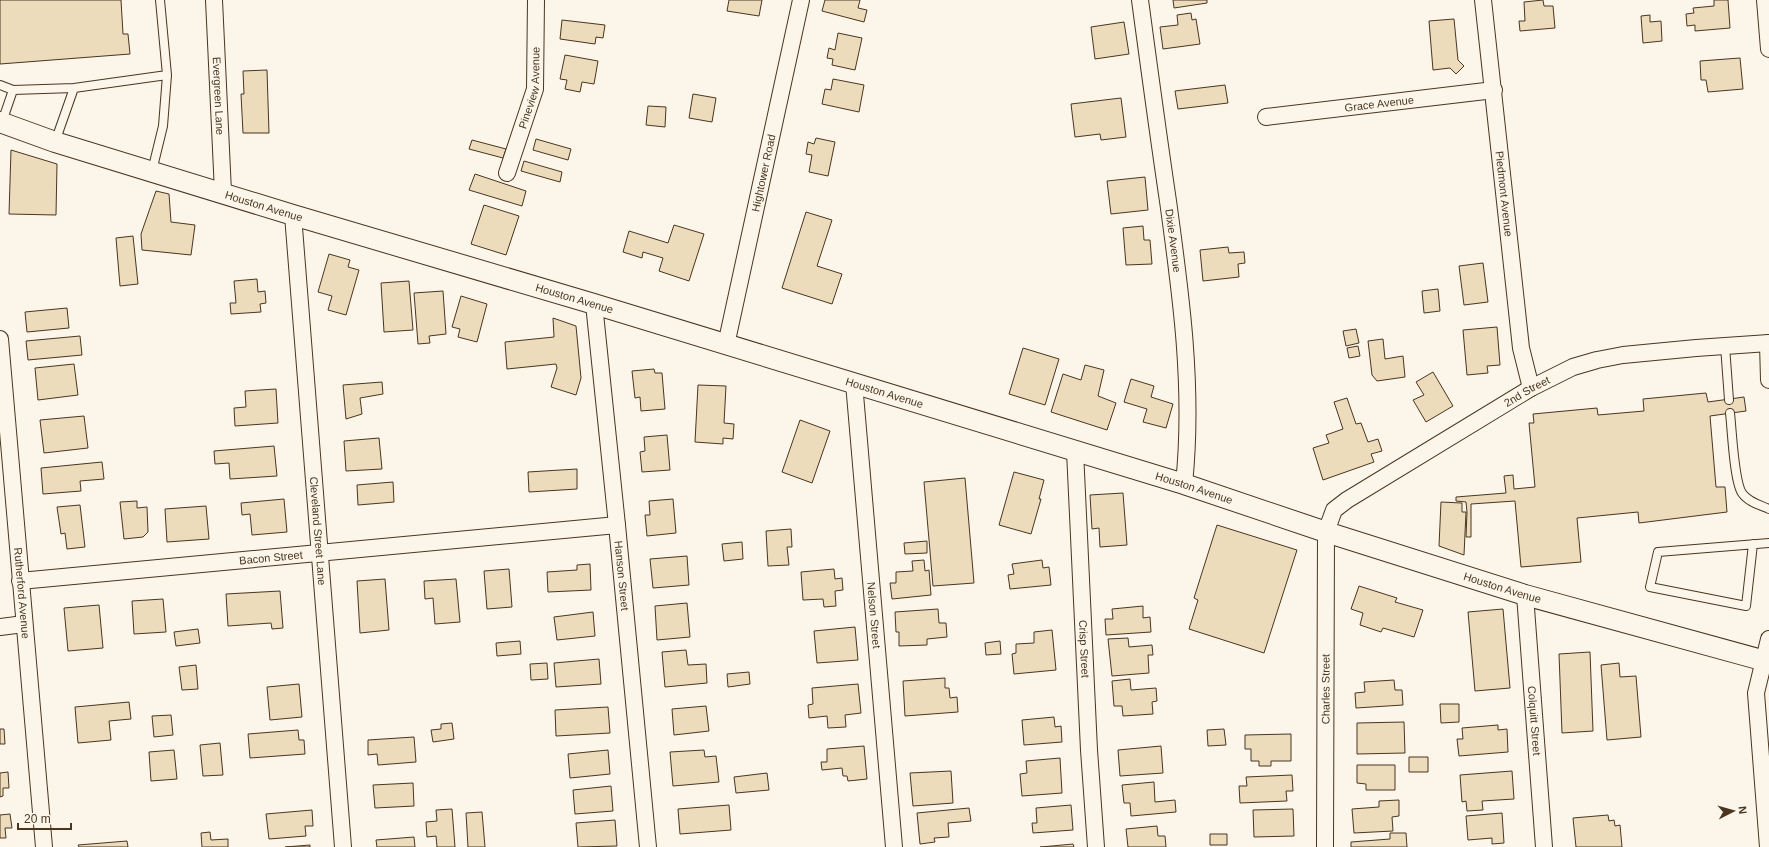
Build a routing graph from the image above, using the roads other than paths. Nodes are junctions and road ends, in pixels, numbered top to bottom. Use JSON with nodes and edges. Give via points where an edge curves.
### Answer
{"nodes":[{"id":1,"x":160,"y":0,"type":"edge"},
{"id":2,"x":214,"y":0,"type":"edge"},
{"id":3,"x":536,"y":0,"type":"edge"},
{"id":4,"x":801,"y":0,"type":"edge"},
{"id":5,"x":1140,"y":0,"type":"edge"},
{"id":6,"x":1483,"y":0,"type":"edge"},
{"id":7,"x":1765,"y":0,"type":"edge"},
{"id":8,"x":1769,"y":49,"type":"edge"},
{"id":9,"x":167,"y":75,"type":"junction"},
{"id":10,"x":0,"y":85,"type":"edge"},
{"id":11,"x":74,"y":88,"type":"junction"},
{"id":12,"x":13,"y":90,"type":"junction"},
{"id":13,"x":1494,"y":90,"type":"junction"},
{"id":14,"x":1266,"y":117,"type":"dead end"},
{"id":15,"x":1,"y":122,"type":"edge"},
{"id":16,"x":55,"y":142,"type":"junction"},
{"id":17,"x":152,"y":171,"type":"junction"},
{"id":18,"x":507,"y":173,"type":"dead end"},
{"id":19,"x":223,"y":192,"type":"junction"},
{"id":20,"x":293,"y":215,"type":"junction"},
{"id":21,"x":594,"y":304,"type":"junction"},
{"id":22,"x":0,"y":339,"type":"edge"},
{"id":23,"x":1769,"y":343,"type":"edge"},
{"id":24,"x":726,"y":345,"type":"junction"},
{"id":25,"x":1725,"y":346,"type":"junction"},
{"id":26,"x":1769,"y":380,"type":"edge"},
{"id":27,"x":854,"y":383,"type":"junction"},
{"id":28,"x":1531,"y":388,"type":"junction"},
{"id":29,"x":1728,"y":400,"type":"dead end"},
{"id":30,"x":1730,"y":413,"type":"dead end"},
{"id":31,"x":1075,"y":451,"type":"junction"},
{"id":32,"x":1184,"y":484,"type":"junction"},
{"id":33,"x":1769,"y":509,"type":"edge"},
{"id":34,"x":617,"y":525,"type":"junction"},
{"id":35,"x":1326,"y":532,"type":"junction"},
{"id":36,"x":1769,"y":543,"type":"edge"},
{"id":37,"x":1753,"y":544,"type":"junction"},
{"id":38,"x":319,"y":554,"type":"junction"},
{"id":39,"x":20,"y":581,"type":"junction"},
{"id":40,"x":1524,"y":595,"type":"junction"},
{"id":41,"x":24,"y":624,"type":"junction"},
{"id":42,"x":0,"y":626,"type":"edge"},
{"id":43,"x":1769,"y":639,"type":"edge"},
{"id":44,"x":1766,"y":661,"type":"edge"},
{"id":45,"x":44,"y":847,"type":"edge"},
{"id":46,"x":343,"y":847,"type":"edge"},
{"id":47,"x":648,"y":847,"type":"edge"},
{"id":48,"x":894,"y":847,"type":"edge"},
{"id":49,"x":1096,"y":847,"type":"edge"},
{"id":50,"x":1325,"y":847,"type":"edge"},
{"id":51,"x":1544,"y":847,"type":"edge"},
{"id":52,"x":1768,"y":847,"type":"edge"}],
"edges":[{"from":1,"to":9,"type":"lane"},
{"from":2,"to":19,"type":"street","name":"Evergreen Lane"},
{"from":3,"to":18,"type":"street","name":"Pineview Avenue","via":[[535,89]]},
{"from":4,"to":24,"type":"street","name":"Hightower Road"},
{"from":5,"to":32,"type":"street","name":"Dixie Avenue","via":[[1179,280],[1188,388],[1188,446]]},
{"from":6,"to":13,"type":"street","name":"Piedmont Avenue"},
{"from":7,"to":8,"type":"street"},
{"from":9,"to":11,"type":"lane"},
{"from":9,"to":17,"type":"lane","via":[[163,126]]},
{"from":10,"to":12,"type":"lane"},
{"from":11,"to":12,"type":"lane"},
{"from":11,"to":16,"type":"lane"},
{"from":12,"to":15,"type":"lane"},
{"from":13,"to":14,"type":"street","name":"Grace Avenue"},
{"from":13,"to":28,"type":"street","name":"Piedmont Avenue","via":[[1521,348]]},
{"from":15,"to":16,"type":"street","name":"Houston Avenue"},
{"from":16,"to":17,"type":"street","name":"Houston Avenue"},
{"from":17,"to":19,"type":"street","name":"Houston Avenue"},
{"from":19,"to":20,"type":"street","name":"Houston Avenue"},
{"from":20,"to":21,"type":"street","name":"Houston Avenue"},
{"from":20,"to":38,"type":"street","name":"Cleveland Street Lane"},
{"from":21,"to":24,"type":"street","name":"Houston Avenue"},
{"from":21,"to":34,"type":"street","name":"Hanson Street"},
{"from":22,"to":39,"type":"street","name":"Rutherford Avenue"},
{"from":23,"to":25,"type":"street","name":"2nd Street"},
{"from":23,"to":26,"type":"street"},
{"from":24,"to":27,"type":"street","name":"Houston Avenue"},
{"from":25,"to":28,"type":"street","name":"2nd Street","via":[[1623,355],[1597,360],[1574,367]]},
{"from":25,"to":29,"type":"lane"},
{"from":27,"to":31,"type":"street","name":"Houston Avenue"},
{"from":27,"to":48,"type":"street","name":"Nelson Street"},
{"from":28,"to":35,"type":"street","name":"2nd Street","via":[[1347,500],[1334,510]]},
{"from":30,"to":33,"type":"lane","via":[[1738,482],[1742,494],[1755,504]]},
{"from":31,"to":32,"type":"street","name":"Houston Avenue"},
{"from":31,"to":49,"type":"street","name":"Crisp Street"},
{"from":32,"to":35,"type":"street","name":"Houston Avenue"},
{"from":34,"to":38,"type":"street","name":"Bacon Street"},
{"from":34,"to":47,"type":"street","name":"Hanson Street"},
{"from":35,"to":40,"type":"street","name":"Houston Avenue"},
{"from":35,"to":50,"type":"street","name":"Charles Street"},
{"from":36,"to":37,"type":"lane"},
{"from":37,"to":37,"type":"lane","via":[[1658,552],[1650,587],[1746,606]]},
{"from":38,"to":39,"type":"street","name":"Bacon Street"},
{"from":38,"to":46,"type":"street","name":"Cleveland Street Lane"},
{"from":39,"to":41,"type":"street","name":"Rutherford Avenue"},
{"from":40,"to":44,"type":"street","name":"Houston Avenue"},
{"from":40,"to":51,"type":"street","name":"Colquitt Street"},
{"from":41,"to":42,"type":"street"},
{"from":41,"to":45,"type":"street","name":"Rutherford Avenue"},
{"from":43,"to":44,"type":"street"},
{"from":44,"to":52,"type":"street","via":[[1756,693]]}]}
